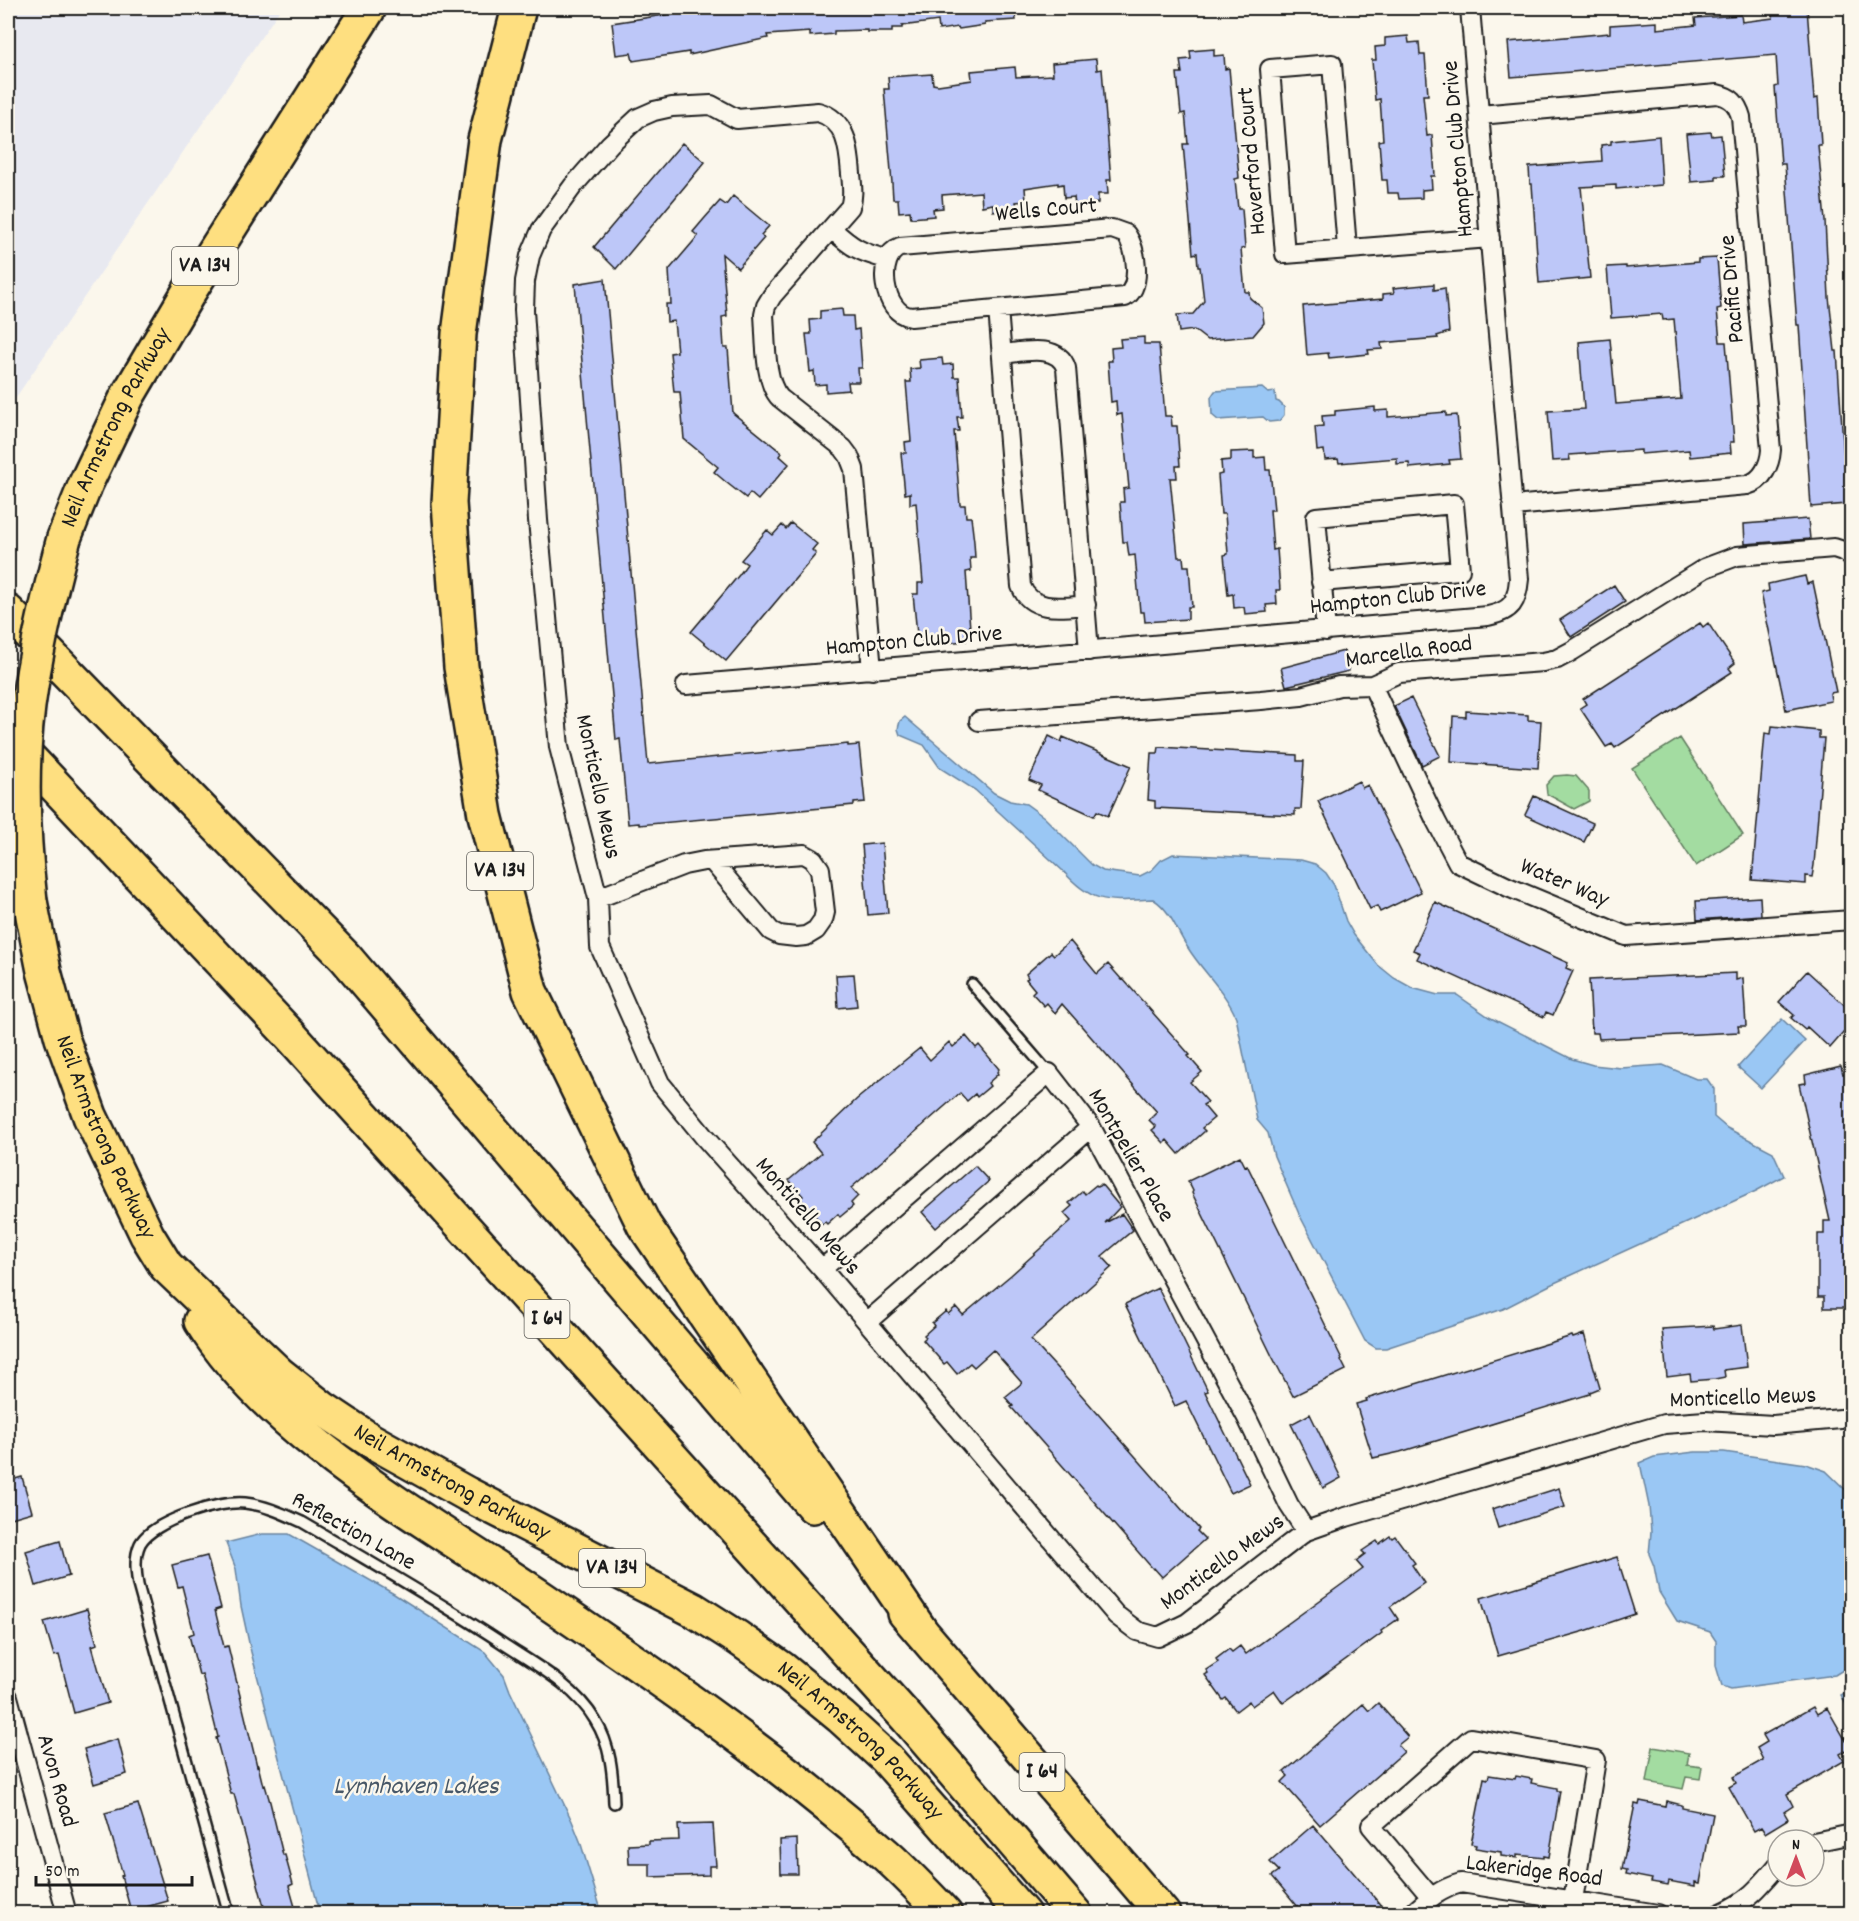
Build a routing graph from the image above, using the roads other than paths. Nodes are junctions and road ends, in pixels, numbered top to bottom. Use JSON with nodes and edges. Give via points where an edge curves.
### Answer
{"nodes":[{"id":1,"x":369,"y":8,"type":"edge"},
{"id":2,"x":519,"y":8,"type":"edge"},
{"id":3,"x":1470,"y":8,"type":"edge"},
{"id":4,"x":1480,"y":115,"type":"junction"},
{"id":5,"x":832,"y":229,"type":"junction"},
{"id":6,"x":1490,"y":238,"type":"junction"},
{"id":7,"x":1347,"y":248,"type":"junction"},
{"id":8,"x":887,"y":259,"type":"junction"},
{"id":9,"x":998,"y":309,"type":"junction"},
{"id":10,"x":1002,"y":354,"type":"junction"},
{"id":11,"x":1513,"y":506,"type":"junction"},
{"id":12,"x":1851,"y":558,"type":"edge"},
{"id":13,"x":1322,"y":582,"type":"junction"},
{"id":14,"x":1086,"y":605,"type":"junction"},
{"id":15,"x":8,"y":612,"type":"edge"},
{"id":16,"x":1326,"y":631,"type":"junction"},
{"id":17,"x":1089,"y":651,"type":"junction"},
{"id":18,"x":872,"y":670,"type":"junction"},
{"id":19,"x":686,"y":685,"type":"dead end"},
{"id":20,"x":1372,"y":685,"type":"junction"},
{"id":21,"x":979,"y":722,"type":"dead end"},
{"id":22,"x":8,"y":736,"type":"edge"},
{"id":23,"x":712,"y":861,"type":"junction"},
{"id":24,"x":598,"y":898,"type":"junction"},
{"id":25,"x":1851,"y":920,"type":"edge"},
{"id":26,"x":972,"y":984,"type":"dead end"},
{"id":27,"x":1049,"y":1073,"type":"junction"},
{"id":28,"x":1091,"y":1127,"type":"junction"},
{"id":29,"x":166,"y":1266,"type":"junction"},
{"id":30,"x":822,"y":1269,"type":"junction"},
{"id":31,"x":867,"y":1322,"type":"junction"},
{"id":32,"x":1851,"y":1418,"type":"edge"},
{"id":33,"x":1306,"y":1531,"type":"junction"},
{"id":34,"x":920,"y":1630,"type":"junction"},
{"id":35,"x":8,"y":1697,"type":"edge"},
{"id":36,"x":15,"y":1752,"type":"edge"},
{"id":37,"x":614,"y":1803,"type":"dead end"},
{"id":38,"x":1851,"y":1834,"type":"edge"},
{"id":39,"x":1826,"y":1839,"type":"edge"},
{"id":40,"x":1766,"y":1879,"type":"edge"},
{"id":41,"x":1430,"y":1896,"type":"junction"},
{"id":42,"x":1573,"y":1900,"type":"junction"},
{"id":43,"x":68,"y":1914,"type":"edge"},
{"id":44,"x":229,"y":1914,"type":"edge"},
{"id":45,"x":945,"y":1914,"type":"edge"},
{"id":46,"x":1023,"y":1914,"type":"edge"},
{"id":47,"x":1075,"y":1914,"type":"edge"},
{"id":48,"x":1163,"y":1914,"type":"edge"},
{"id":49,"x":1412,"y":1914,"type":"edge"},
{"id":50,"x":1658,"y":1914,"type":"edge"},
{"id":51,"x":1719,"y":1914,"type":"edge"}],
"edges":[{"from":1,"to":29,"type":"highway","name":"Neil Armstrong Parkway","number":"VA 134","bridge":true,"via":[[190,290],[127,397],[64,538],[31,688],[23,804],[25,856],[44,971],[62,1038],[90,1116]]},
{"from":2,"to":34,"type":"highway","number":"VA 134","via":[[484,152],[459,334],[449,503],[461,667],[488,826],[530,991],[644,1225]]},
{"from":3,"to":4,"type":"street","name":"Hampton Club Drive"},
{"from":4,"to":6,"type":"street","name":"Hampton Club Drive"},
{"from":4,"to":11,"type":"street","name":"Pacific Drive","via":[[1717,94],[1736,103],[1741,117],[1766,395],[1770,455],[1762,477],[1753,484]]},
{"from":5,"to":8,"type":"street","via":[[859,251]]},
{"from":5,"to":18,"type":"street","via":[[768,301],[765,336],[769,376],[776,394],[843,448],[854,468]]},
{"from":5,"to":24,"type":"street","name":"Monticello Mews","via":[[848,212],[852,197],[848,142],[835,122],[814,112],[737,119],[711,105],[672,107],[638,118],[624,129],[573,186],[541,230],[530,256],[524,310],[559,747]]},
{"from":6,"to":7,"type":"street","name":"Haverford Court"},
{"from":6,"to":11,"type":"street","name":"Hampton Club Drive"},
{"from":7,"to":7,"type":"street","name":"Haverford Court","via":[[1286,254],[1270,69],[1332,64]]},
{"from":8,"to":9,"type":"street","name":"Wells Court","via":[[888,296],[894,309],[904,316]]},
{"from":8,"to":9,"type":"street","name":"Wells Court","via":[[892,251],[904,247],[1101,230],[1117,230],[1130,239],[1135,280],[1125,297]]},
{"from":9,"to":10,"type":"street"},
{"from":10,"to":14,"type":"street","via":[[1022,586],[1026,596],[1048,607]]},
{"from":10,"to":14,"type":"street","via":[[1048,352],[1061,358],[1066,368]]},
{"from":11,"to":16,"type":"street","name":"Hampton Club Drive","via":[[1518,590],[1507,609],[1488,616]]},
{"from":12,"to":20,"type":"street","name":"Marcella Road","via":[[1834,548],[1737,556],[1705,568],[1557,659],[1399,674]]},
{"from":13,"to":13,"type":"street","via":[[1316,517],[1454,504],[1460,570]]},
{"from":13,"to":16,"type":"street"},
{"from":14,"to":17,"type":"street"},
{"from":15,"to":34,"type":"highway","number":"I 64","via":[[345,957]]},
{"from":16,"to":17,"type":"street","name":"Hampton Club Drive"},
{"from":17,"to":18,"type":"street","name":"Hampton Club Drive"},
{"from":18,"to":19,"type":"street","name":"Hampton Club Drive"},
{"from":20,"to":21,"type":"street","name":"Marcella Road","via":[[1339,686],[1301,696],[1261,700]]},
{"from":20,"to":25,"type":"street","name":"Water Way","via":[[1458,863],[1626,936]]},
{"from":22,"to":47,"type":"highway","number":"I 64","via":[[307,1054],[907,1718]]},
{"from":23,"to":23,"type":"street","via":[[804,854],[820,869],[823,920],[806,936],[788,937],[771,931]]},
{"from":23,"to":24,"type":"street","via":[[684,865]]},
{"from":24,"to":30,"type":"street","name":"Monticello Mews","via":[[600,947],[660,1083]]},
{"from":26,"to":27,"type":"lane"},
{"from":27,"to":28,"type":"street","name":"Montpelier Place"},
{"from":27,"to":30,"type":"street"},
{"from":28,"to":31,"type":"street"},
{"from":28,"to":33,"type":"street","name":"Montpelier Place"},
{"from":29,"to":45,"type":"highway","via":[[212,1339],[238,1370],[320,1447],[743,1738],[889,1858]]},
{"from":29,"to":46,"type":"highway","name":"Neil Armstrong Parkway","number":"VA 134","via":[[279,1374],[360,1433],[467,1494],[694,1610],[781,1668],[886,1758]]},
{"from":30,"to":31,"type":"street","name":"Monticello Mews"},
{"from":31,"to":33,"type":"street","name":"Monticello Mews","via":[[1116,1615],[1137,1631],[1158,1637],[1187,1623]]},
{"from":32,"to":33,"type":"street","name":"Monticello Mews","via":[[1773,1425],[1705,1421],[1664,1424]]},
{"from":34,"to":48,"type":"highway","number":"I 64"},
{"from":35,"to":36,"type":"street","name":"Avon Road"},
{"from":36,"to":43,"type":"street","name":"Avon Road"},
{"from":37,"to":44,"type":"lane","name":"Reflection Lane","via":[[607,1746],[596,1720],[555,1678],[462,1617],[302,1522],[250,1503],[216,1506],[170,1520],[148,1534],[140,1544],[136,1572]]},
{"from":38,"to":39,"type":"street"},
{"from":40,"to":51,"type":"street","via":[[1740,1904]]},
{"from":41,"to":42,"type":"street","name":"Lakeridge Road","via":[[1461,1883]]},
{"from":41,"to":42,"type":"street","via":[[1371,1826],[1471,1738],[1596,1760]]},
{"from":41,"to":49,"type":"street","name":"Lakeridge Road"},
{"from":42,"to":50,"type":"street","name":"Lakeridge Road"}]}
